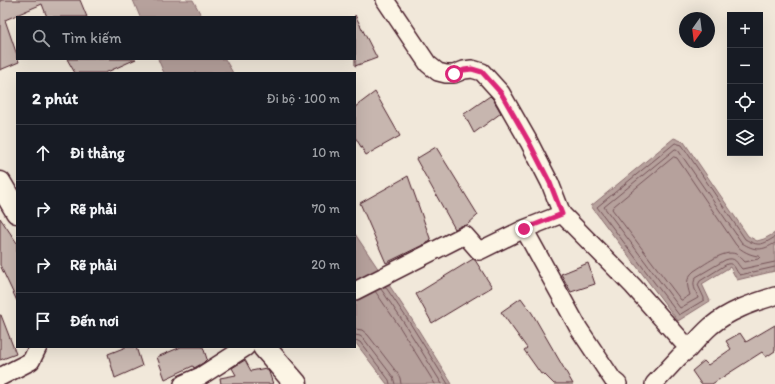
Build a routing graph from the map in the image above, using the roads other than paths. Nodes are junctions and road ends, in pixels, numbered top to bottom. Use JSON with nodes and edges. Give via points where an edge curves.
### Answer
{"nodes":[{"id":1,"x":385,"y":0,"type":"edge"},
{"id":2,"x":0,"y":183,"type":"edge"},
{"id":3,"x":16,"y":210,"type":"edge"},
{"id":4,"x":562,"y":214,"type":"junction"},
{"id":5,"x":524,"y":229,"type":"junction"},
{"id":6,"x":356,"y":290,"type":"edge"},
{"id":7,"x":775,"y":296,"type":"edge"},
{"id":8,"x":38,"y":348,"type":"edge"},
{"id":9,"x":244,"y":348,"type":"edge"},
{"id":10,"x":265,"y":348,"type":"edge"},
{"id":11,"x":689,"y":349,"type":"junction"},
{"id":12,"x":0,"y":377,"type":"edge"},
{"id":13,"x":183,"y":384,"type":"edge"},
{"id":14,"x":296,"y":384,"type":"edge"},
{"id":15,"x":618,"y":384,"type":"edge"},
{"id":16,"x":654,"y":384,"type":"edge"}],
"edges":[{"from":1,"to":4,"type":"street","via":[[428,64],[438,72],[446,74],[472,69],[482,72],[501,93],[550,183]]},
{"from":2,"to":3,"type":"main road"},
{"from":4,"to":5,"type":"street"},
{"from":4,"to":11,"type":"street","via":[[633,286]]},
{"from":5,"to":6,"type":"street","via":[[479,252],[465,235]]},
{"from":5,"to":15,"type":"street","via":[[578,329]]},
{"from":7,"to":11,"type":"street","via":[[728,314]]},
{"from":8,"to":12,"type":"street","via":[[31,361]]},
{"from":9,"to":13,"type":"street","via":[[201,376]]},
{"from":10,"to":14,"type":"main road"},
{"from":11,"to":16,"type":"street"}]}
